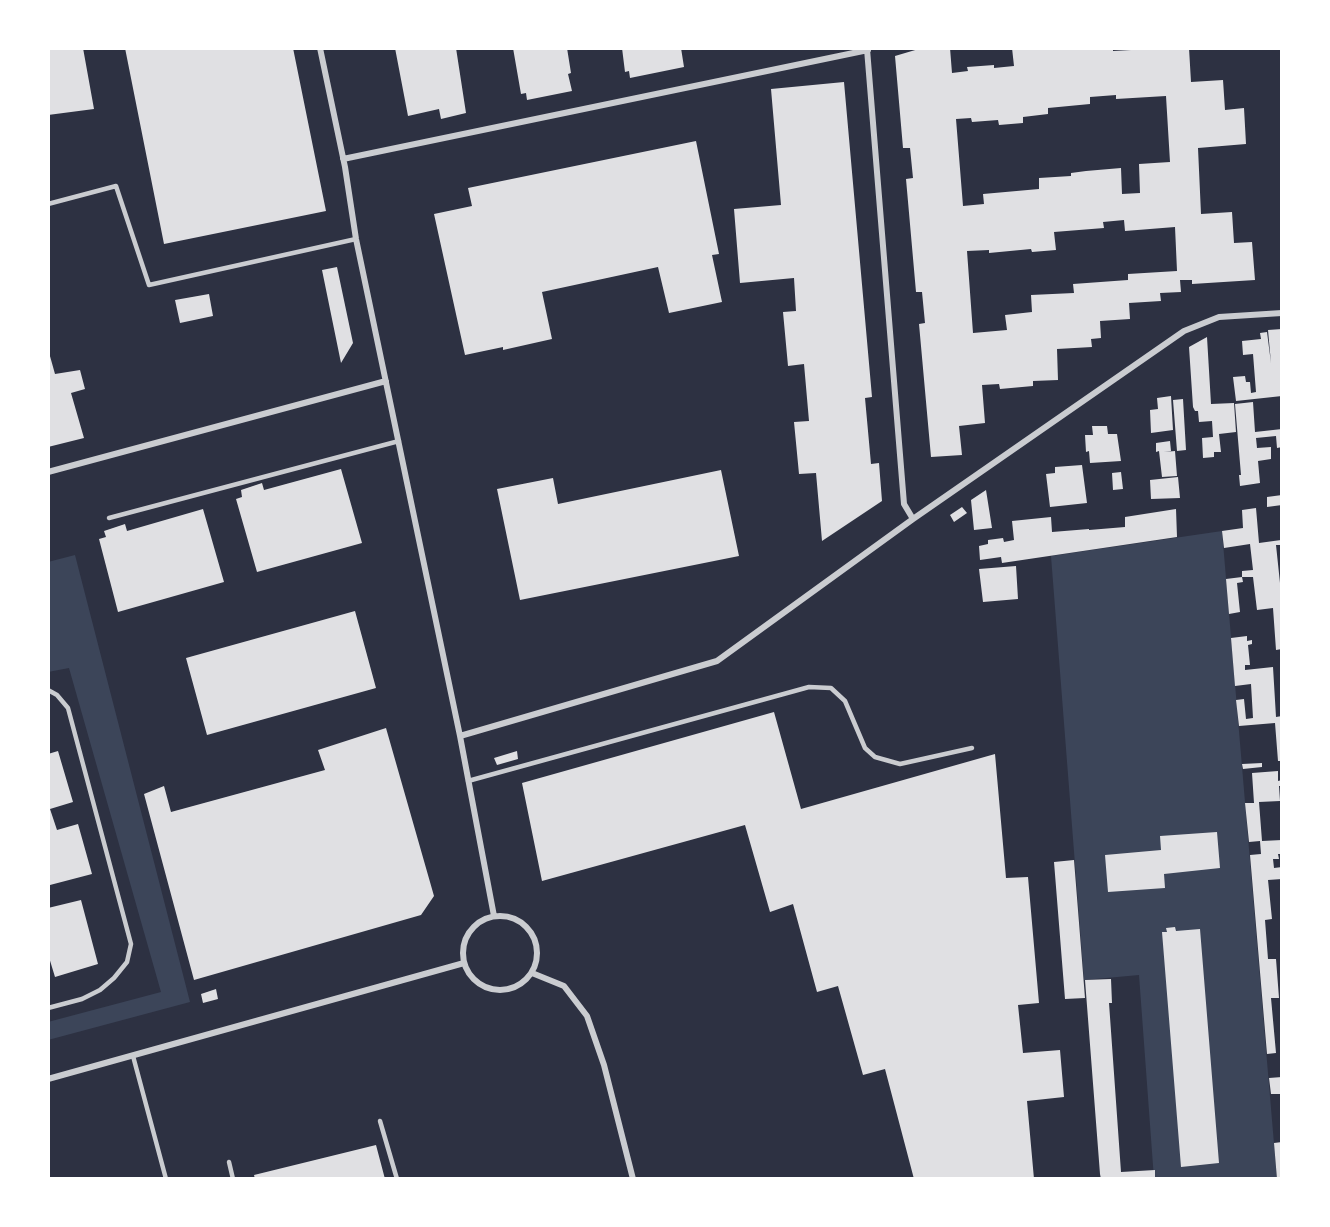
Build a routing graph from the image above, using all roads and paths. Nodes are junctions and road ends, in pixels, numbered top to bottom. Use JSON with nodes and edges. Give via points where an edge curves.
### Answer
{"nodes":[{"id":1,"x":320,"y":48,"type":"edge"},
{"id":2,"x":867,"y":49,"type":"edge"},
{"id":3,"x":343,"y":159,"type":"junction"},
{"id":4,"x":48,"y":204,"type":"edge"},
{"id":5,"x":356,"y":238,"type":"junction"},
{"id":6,"x":1282,"y":313,"type":"edge"},
{"id":7,"x":386,"y":381,"type":"junction"},
{"id":8,"x":399,"y":441,"type":"junction"},
{"id":9,"x":48,"y":472,"type":"edge"},
{"id":10,"x":109,"y":518,"type":"dead end"},
{"id":11,"x":913,"y":519,"type":"junction"},
{"id":12,"x":48,"y":690,"type":"edge"},
{"id":13,"x":460,"y":736,"type":"junction"},
{"id":14,"x":972,"y":747,"type":"dead end"},
{"id":15,"x":468,"y":781,"type":"junction"},
{"id":16,"x":494,"y":916,"type":"junction"},
{"id":17,"x":464,"y":963,"type":"junction"},
{"id":18,"x":532,"y":973,"type":"junction"},
{"id":19,"x":48,"y":1008,"type":"edge"},
{"id":20,"x":133,"y":1056,"type":"junction"},
{"id":21,"x":48,"y":1079,"type":"edge"},
{"id":22,"x":380,"y":1121,"type":"dead end"},
{"id":23,"x":229,"y":1162,"type":"dead end"},
{"id":24,"x":166,"y":1179,"type":"edge"},
{"id":25,"x":233,"y":1179,"type":"edge"},
{"id":26,"x":397,"y":1179,"type":"edge"},
{"id":27,"x":633,"y":1179,"type":"edge"}],
"edges":[{"from":1,"to":3,"type":"street"},
{"from":2,"to":3,"type":"street"},
{"from":2,"to":11,"type":"street","via":[[904,504]]},
{"from":3,"to":5,"type":"street"},
{"from":4,"to":5,"type":"lane","via":[[116,186],[149,285]]},
{"from":5,"to":7,"type":"street"},
{"from":6,"to":11,"type":"street","via":[[1219,317],[1184,331]]},
{"from":7,"to":8,"type":"street"},
{"from":7,"to":9,"type":"street"},
{"from":8,"to":10,"type":"lane"},
{"from":8,"to":13,"type":"street"},
{"from":11,"to":13,"type":"street","via":[[717,661]]},
{"from":12,"to":19,"type":"lane","via":[[68,708],[130,944],[127,962],[100,990]]},
{"from":13,"to":15,"type":"street"},
{"from":14,"to":15,"type":"lane","via":[[900,764],[875,757],[865,748],[845,701],[831,688],[809,687]]},
{"from":15,"to":16,"type":"street"},
{"from":16,"to":17,"type":"street","via":[[482,920],[465,939]]},
{"from":16,"to":18,"type":"street","via":[[507,916],[527,927],[534,938],[537,956]]},
{"from":17,"to":18,"type":"street","via":[[478,983],[501,991],[524,982]]},
{"from":17,"to":20,"type":"street"},
{"from":18,"to":27,"type":"street","via":[[564,986],[587,1016],[604,1065]]},
{"from":20,"to":21,"type":"street"},
{"from":20,"to":24,"type":"lane"},
{"from":22,"to":26,"type":"lane"},
{"from":23,"to":25,"type":"lane"}]}
